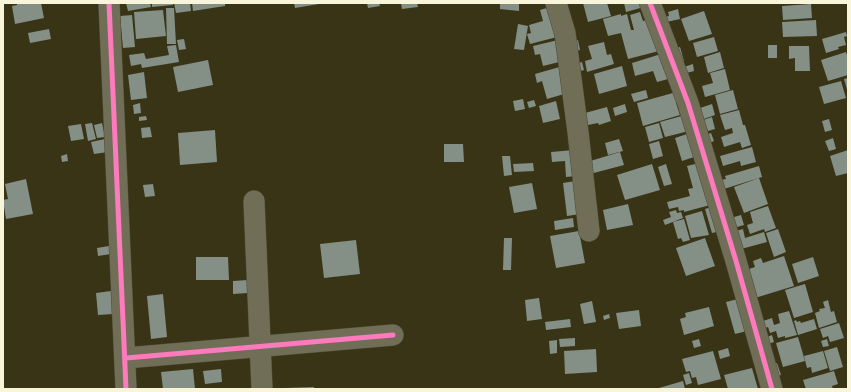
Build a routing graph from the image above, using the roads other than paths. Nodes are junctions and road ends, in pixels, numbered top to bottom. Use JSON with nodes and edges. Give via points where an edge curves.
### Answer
{"nodes":[{"id":1,"x":109,"y":3,"type":"edge"},
{"id":2,"x":556,"y":3,"type":"edge"},
{"id":3,"x":650,"y":3,"type":"edge"},
{"id":4,"x":254,"y":201,"type":"dead end"},
{"id":5,"x":589,"y":231,"type":"dead end"},
{"id":6,"x":393,"y":335,"type":"dead end"},
{"id":7,"x":261,"y":346,"type":"junction"},
{"id":8,"x":126,"y":358,"type":"junction"},
{"id":9,"x":126,"y":389,"type":"edge"},
{"id":10,"x":262,"y":389,"type":"edge"},
{"id":11,"x":772,"y":389,"type":"edge"}],
"edges":[{"from":1,"to":8,"type":"street"},
{"from":2,"to":5,"type":"street","via":[[565,33]]},
{"from":3,"to":11,"type":"street","via":[[688,103]]},
{"from":4,"to":7,"type":"street"},
{"from":6,"to":7,"type":"street"},
{"from":7,"to":8,"type":"street"},
{"from":7,"to":10,"type":"street"},
{"from":8,"to":9,"type":"street"}]}
